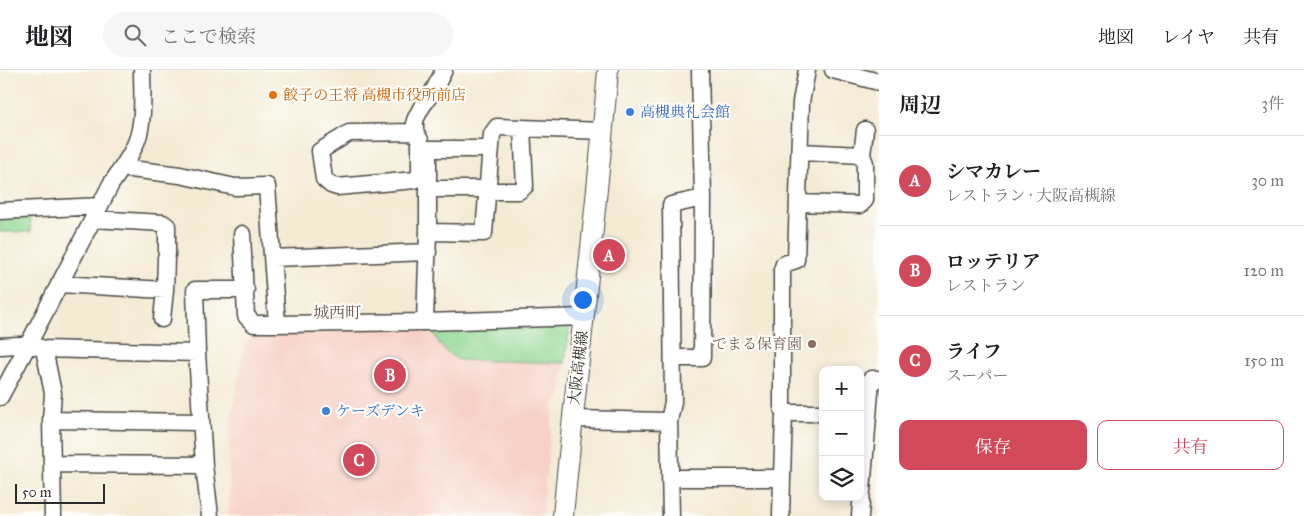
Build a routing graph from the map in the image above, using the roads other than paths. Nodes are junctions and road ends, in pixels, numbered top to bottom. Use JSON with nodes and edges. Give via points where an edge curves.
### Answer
{"nodes":[{"id":1,"x":142,"y":70,"type":"edge"},
{"id":2,"x":444,"y":70,"type":"edge"},
{"id":3,"x":608,"y":70,"type":"edge"},
{"id":4,"x":700,"y":70,"type":"edge"},
{"id":5,"x":807,"y":70,"type":"edge"},
{"id":6,"x":833,"y":70,"type":"edge"},
{"id":7,"x":879,"y":82,"type":"edge"},
{"id":8,"x":522,"y":128,"type":"junction"},
{"id":9,"x":864,"y":130,"type":"dead end"},
{"id":10,"x":603,"y":131,"type":"junction"},
{"id":11,"x":415,"y":132,"type":"junction"},
{"id":12,"x":490,"y":149,"type":"junction"},
{"id":13,"x":800,"y":152,"type":"junction"},
{"id":14,"x":869,"y":160,"type":"edge"},
{"id":15,"x":122,"y":168,"type":"junction"},
{"id":16,"x":428,"y":189,"type":"junction"},
{"id":17,"x":487,"y":190,"type":"junction"},
{"id":18,"x":703,"y":198,"type":"junction"},
{"id":19,"x":799,"y":203,"type":"junction"},
{"id":20,"x":0,"y":211,"type":"edge"},
{"id":21,"x":96,"y":213,"type":"junction"},
{"id":22,"x":428,"y":232,"type":"junction"},
{"id":23,"x":242,"y":234,"type":"dead end"},
{"id":24,"x":428,"y":252,"type":"junction"},
{"id":25,"x":273,"y":258,"type":"junction"},
{"id":26,"x":59,"y":284,"type":"junction"},
{"id":27,"x":165,"y":290,"type":"junction"},
{"id":28,"x":246,"y":290,"type":"junction"},
{"id":29,"x":584,"y":317,"type":"junction"},
{"id":30,"x":162,"y":319,"type":"dead end"},
{"id":31,"x":425,"y":322,"type":"junction"},
{"id":32,"x":277,"y":324,"type":"junction"},
{"id":33,"x":0,"y":346,"type":"edge"},
{"id":34,"x":36,"y":347,"type":"junction"},
{"id":35,"x":197,"y":353,"type":"junction"},
{"id":36,"x":673,"y":358,"type":"junction"},
{"id":37,"x":879,"y":379,"type":"edge"},
{"id":38,"x":0,"y":397,"type":"edge"},
{"id":39,"x":819,"y":412,"type":"edge"},
{"id":40,"x":864,"y":412,"type":"edge"},
{"id":41,"x":784,"y":413,"type":"junction"},
{"id":42,"x":572,"y":419,"type":"junction"},
{"id":43,"x":51,"y":420,"type":"junction"},
{"id":44,"x":669,"y":420,"type":"junction"},
{"id":45,"x":201,"y":422,"type":"junction"},
{"id":46,"x":862,"y":456,"type":"edge"},
{"id":47,"x":52,"y":464,"type":"junction"},
{"id":48,"x":204,"y":465,"type":"junction"},
{"id":49,"x":671,"y":478,"type":"junction"},
{"id":50,"x":782,"y":478,"type":"junction"},
{"id":51,"x":53,"y":516,"type":"edge"},
{"id":52,"x":210,"y":516,"type":"edge"},
{"id":53,"x":563,"y":516,"type":"edge"},
{"id":54,"x":671,"y":516,"type":"edge"},
{"id":55,"x":781,"y":516,"type":"edge"},
{"id":56,"x":860,"y":516,"type":"edge"}],
"edges":[{"from":1,"to":15,"type":"street","via":[[140,129]]},
{"from":2,"to":11,"type":"street","via":[[417,115]]},
{"from":3,"to":10,"type":"main road","name":"大阪高槻線"},
{"from":4,"to":18,"type":"street"},
{"from":5,"to":13,"type":"street","via":[[801,102]]},
{"from":6,"to":7,"type":"street"},
{"from":8,"to":10,"type":"street"},
{"from":8,"to":12,"type":"street","via":[[497,127],[492,134]]},
{"from":8,"to":17,"type":"street","via":[[525,186],[519,192]]},
{"from":9,"to":14,"type":"street"},
{"from":10,"to":29,"type":"main road","name":"大阪高槻線"},
{"from":11,"to":11,"type":"street","via":[[420,140],[420,174],[415,180],[337,187],[324,179],[320,151],[349,133]]},
{"from":12,"to":16,"type":"street","via":[[428,149]]},
{"from":12,"to":17,"type":"street"},
{"from":13,"to":14,"type":"street"},
{"from":13,"to":19,"type":"street"},
{"from":14,"to":19,"type":"street","via":[[865,200],[860,205]]},
{"from":15,"to":21,"type":"street"},
{"from":15,"to":25,"type":"street","via":[[235,186],[268,186]]},
{"from":16,"to":17,"type":"street"},
{"from":16,"to":22,"type":"street"},
{"from":17,"to":22,"type":"street","via":[[484,233]]},
{"from":18,"to":36,"type":"street","via":[[672,205]]},
{"from":18,"to":36,"type":"street","via":[[702,358]]},
{"from":19,"to":41,"type":"street","via":[[796,260],[784,264],[782,270]]},
{"from":20,"to":21,"type":"street"},
{"from":21,"to":26,"type":"street"},
{"from":21,"to":27,"type":"street","via":[[167,226]]},
{"from":22,"to":24,"type":"street"},
{"from":23,"to":28,"type":"street"},
{"from":24,"to":25,"type":"street"},
{"from":24,"to":31,"type":"street"},
{"from":25,"to":32,"type":"street"},
{"from":26,"to":27,"type":"street"},
{"from":26,"to":34,"type":"street"},
{"from":27,"to":30,"type":"street"},
{"from":28,"to":32,"type":"street","via":[[246,316],[254,324]]},
{"from":28,"to":35,"type":"street","via":[[195,290]]},
{"from":29,"to":31,"type":"street"},
{"from":29,"to":42,"type":"main road","name":"大阪高槻線"},
{"from":31,"to":32,"type":"street"},
{"from":33,"to":34,"type":"street"},
{"from":34,"to":35,"type":"street"},
{"from":34,"to":38,"type":"street"},
{"from":34,"to":43,"type":"street","via":[[53,393]]},
{"from":35,"to":45,"type":"street"},
{"from":36,"to":44,"type":"street","via":[[673,402]]},
{"from":37,"to":40,"type":"street","via":[[871,379]]},
{"from":39,"to":41,"type":"street"},
{"from":41,"to":50,"type":"street"},
{"from":42,"to":44,"type":"street"},
{"from":42,"to":53,"type":"main road","name":"大阪高槻線"},
{"from":43,"to":45,"type":"street"},
{"from":43,"to":47,"type":"street"},
{"from":44,"to":49,"type":"street"},
{"from":45,"to":48,"type":"street"},
{"from":46,"to":56,"type":"street"},
{"from":47,"to":48,"type":"street"},
{"from":47,"to":51,"type":"street"},
{"from":48,"to":52,"type":"street"},
{"from":49,"to":50,"type":"street"},
{"from":49,"to":54,"type":"street"},
{"from":50,"to":55,"type":"street"}]}
